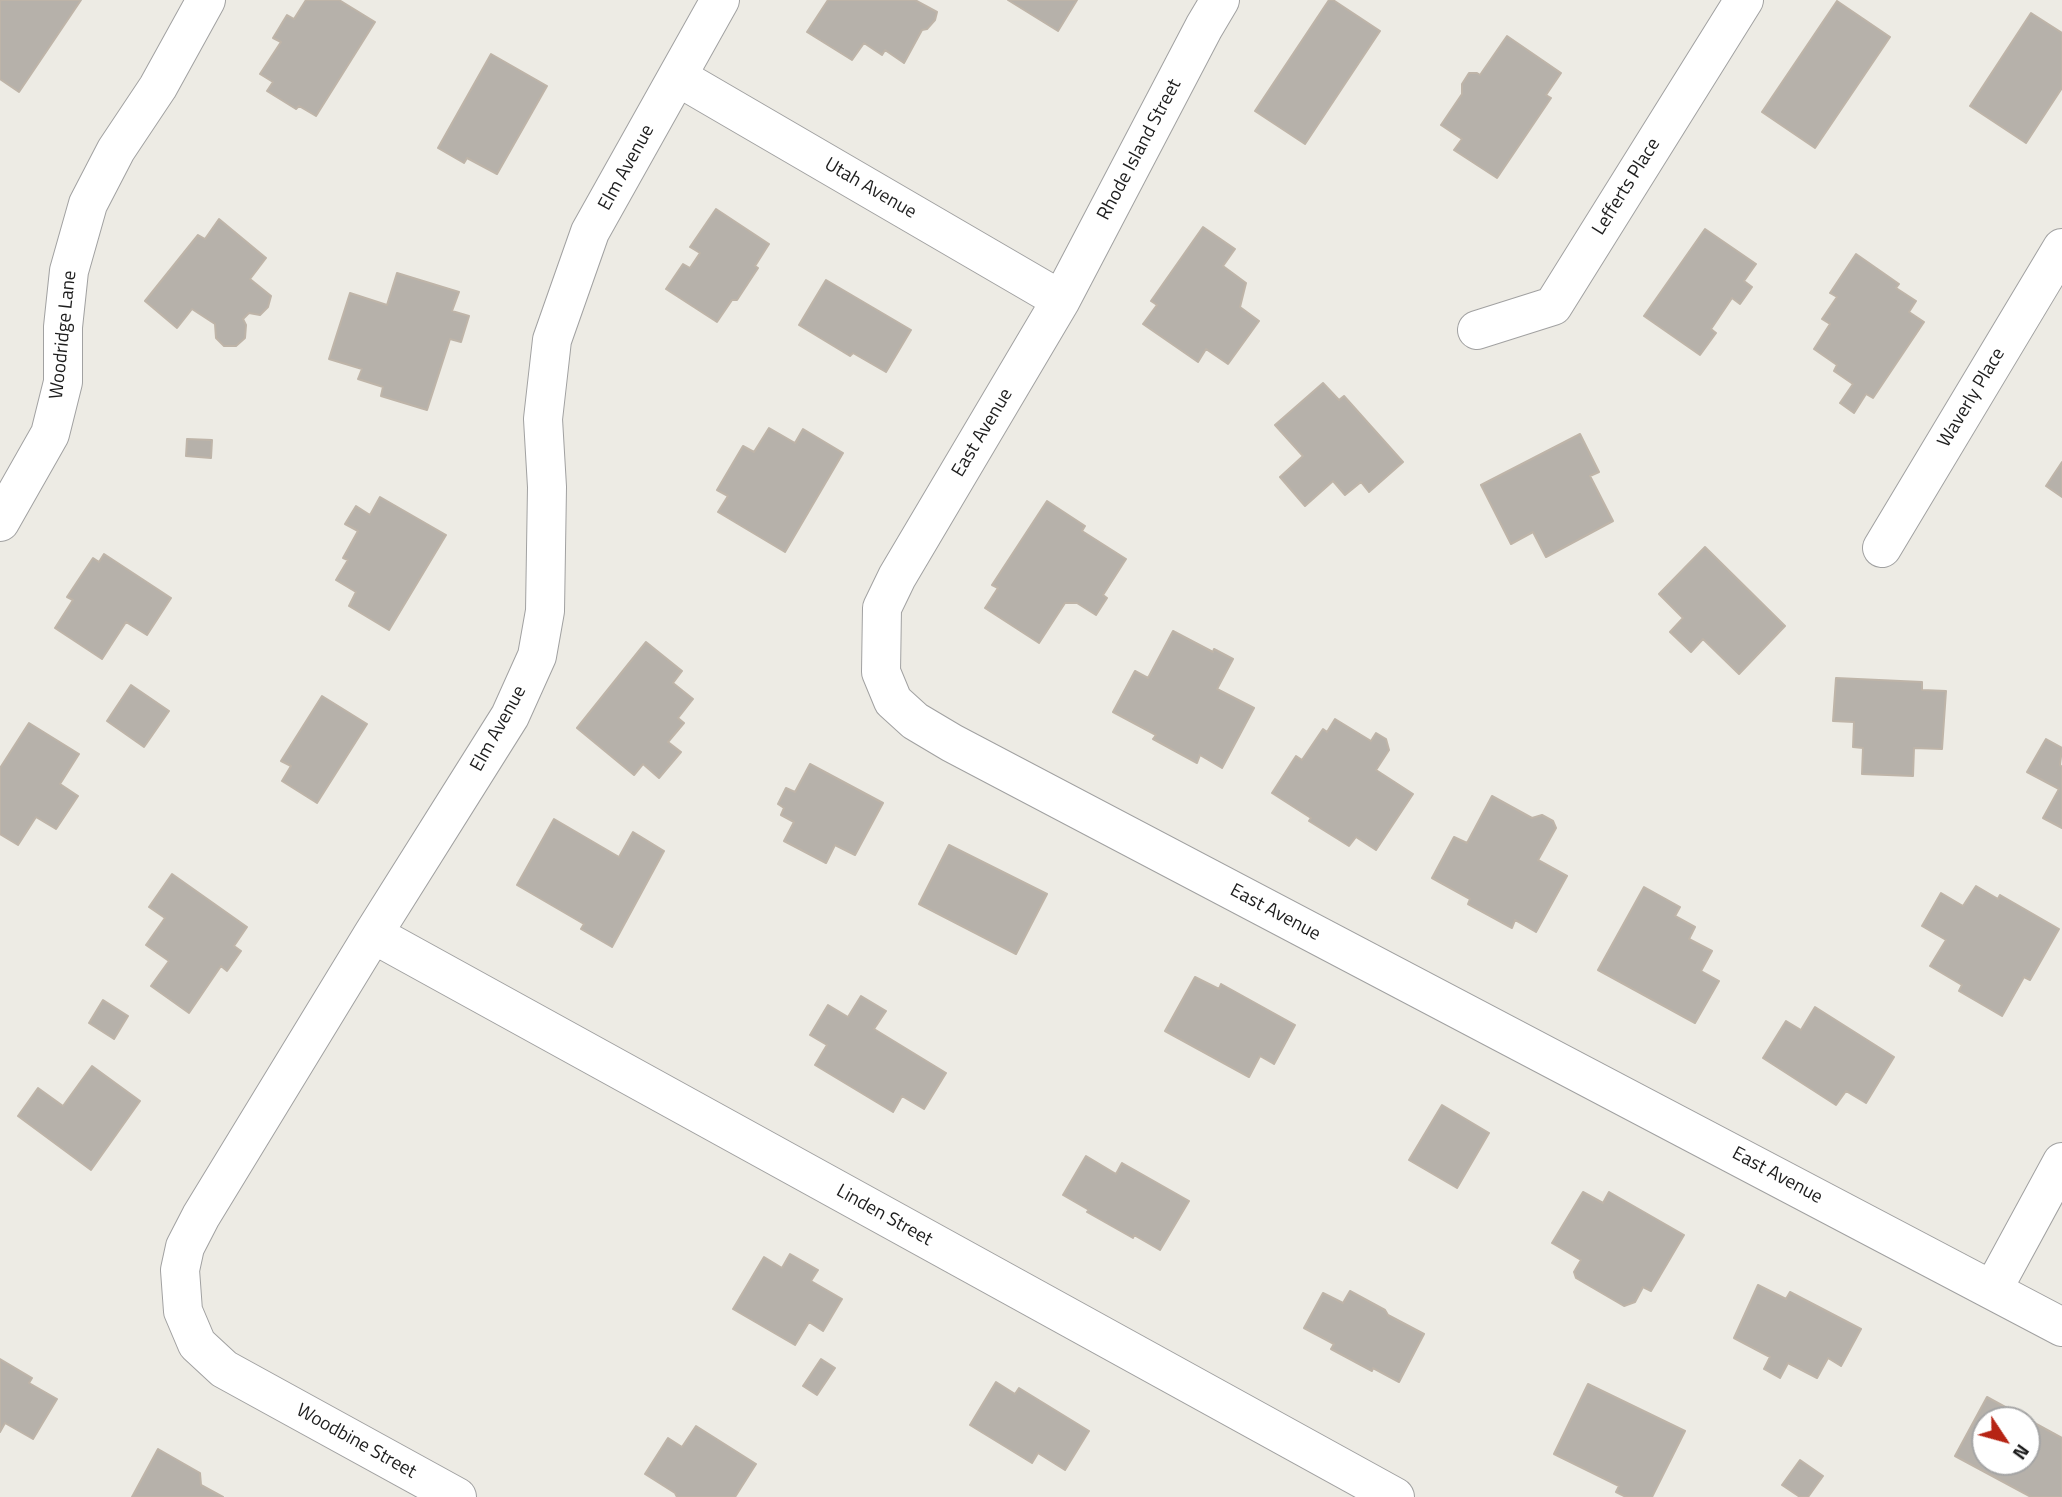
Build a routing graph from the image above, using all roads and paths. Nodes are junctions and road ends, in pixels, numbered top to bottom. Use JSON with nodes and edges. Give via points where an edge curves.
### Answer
{"nodes":[{"id":1,"x":206,"y":0,"type":"edge"},
{"id":2,"x":720,"y":0,"type":"edge"},
{"id":3,"x":1220,"y":0,"type":"edge"},
{"id":4,"x":1744,"y":0,"type":"edge"},
{"id":5,"x":678,"y":77,"type":"junction"},
{"id":6,"x":2062,"y":248,"type":"edge"},
{"id":7,"x":1061,"y":300,"type":"junction"},
{"id":8,"x":1477,"y":330,"type":"dead end"},
{"id":9,"x":0,"y":522,"type":"edge"},
{"id":10,"x":1882,"y":548,"type":"dead end"},
{"id":11,"x":373,"y":934,"type":"junction"},
{"id":12,"x":2062,"y":1162,"type":"edge"},
{"id":13,"x":1993,"y":1289,"type":"junction"},
{"id":14,"x":2062,"y":1327,"type":"edge"},
{"id":15,"x":256,"y":1387,"type":"joint"},
{"id":16,"x":457,"y":1497,"type":"edge"},
{"id":17,"x":1395,"y":1497,"type":"edge"}],
"edges":[{"from":1,"to":9,"type":"street","name":"Woodridge Lane","via":[[88,204],[69,271],[63,382],[50,434]]},
{"from":2,"to":5,"type":"street","name":"Elm Avenue"},
{"from":3,"to":7,"type":"street","name":"Rhode Island Street"},
{"from":4,"to":8,"type":"street","name":"Lefferts Place","via":[[1553,306]]},
{"from":5,"to":7,"type":"street","name":"Utah Avenue"},
{"from":5,"to":11,"type":"street","name":"Elm Avenue","via":[[590,233],[552,340],[543,419],[545,611],[537,656],[510,716]]},
{"from":6,"to":10,"type":"street","name":"Waverly Place"},
{"from":7,"to":13,"type":"street","name":"East Avenue","via":[[883,608],[881,672],[893,701],[915,722],[952,743]]},
{"from":11,"to":15,"type":"street","name":"Elm Avenue","via":[[185,1247],[180,1270],[183,1311],[197,1344],[224,1369]]},
{"from":11,"to":17,"type":"street","name":"Linden Street"},
{"from":12,"to":13,"type":"street"},
{"from":13,"to":14,"type":"street","name":"East Avenue"},
{"from":15,"to":16,"type":"street","name":"Woodbine Street"}]}
